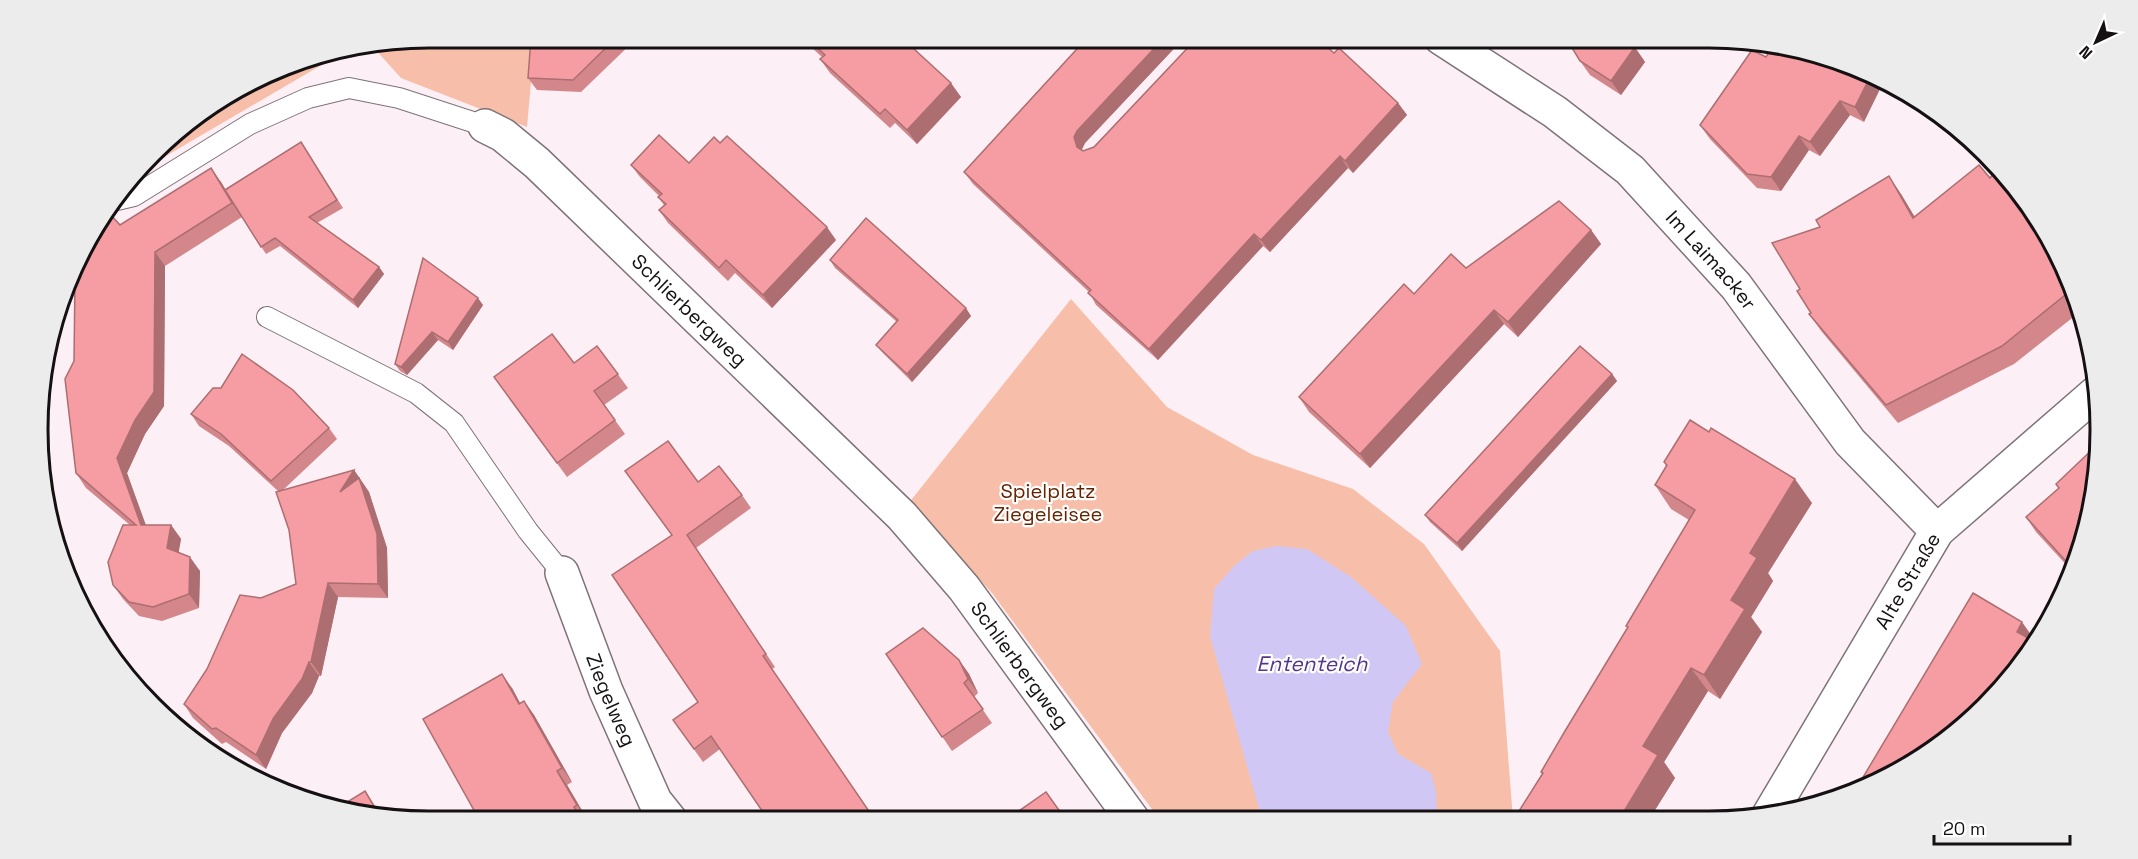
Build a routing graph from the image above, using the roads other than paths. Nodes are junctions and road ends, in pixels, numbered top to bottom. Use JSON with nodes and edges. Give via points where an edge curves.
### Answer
{"nodes":[{"id":1,"x":1456,"y":48,"type":"edge"},
{"id":2,"x":485,"y":126,"type":"joint"},
{"id":3,"x":126,"y":198,"type":"edge"},
{"id":4,"x":267,"y":317,"type":"dead end"},
{"id":5,"x":2089,"y":399,"type":"edge"},
{"id":6,"x":1937,"y":531,"type":"junction"},
{"id":7,"x":562,"y":573,"type":"joint"},
{"id":8,"x":1775,"y":805,"type":"edge"},
{"id":9,"x":663,"y":811,"type":"edge"},
{"id":10,"x":1126,"y":811,"type":"edge"}],
"edges":[{"from":1,"to":6,"type":"street","name":"Im Laimacker","via":[[1555,112],[1630,170],[1736,286],[1850,442]]},
{"from":2,"to":3,"type":"lane","name":"Schlierbergweg","via":[[399,98],[349,88],[309,98],[250,124]]},
{"from":2,"to":10,"type":"street","name":"Schlierbergweg","via":[[503,135],[537,163],[902,516],[964,588]]},
{"from":4,"to":7,"type":"lane","via":[[416,393],[454,423],[528,531]]},
{"from":5,"to":6,"type":"street","name":"Alte Straße"},
{"from":6,"to":8,"type":"street","name":"Alte Straße"},
{"from":7,"to":9,"type":"street","name":"Ziegelweg","via":[[606,691]]}]}
